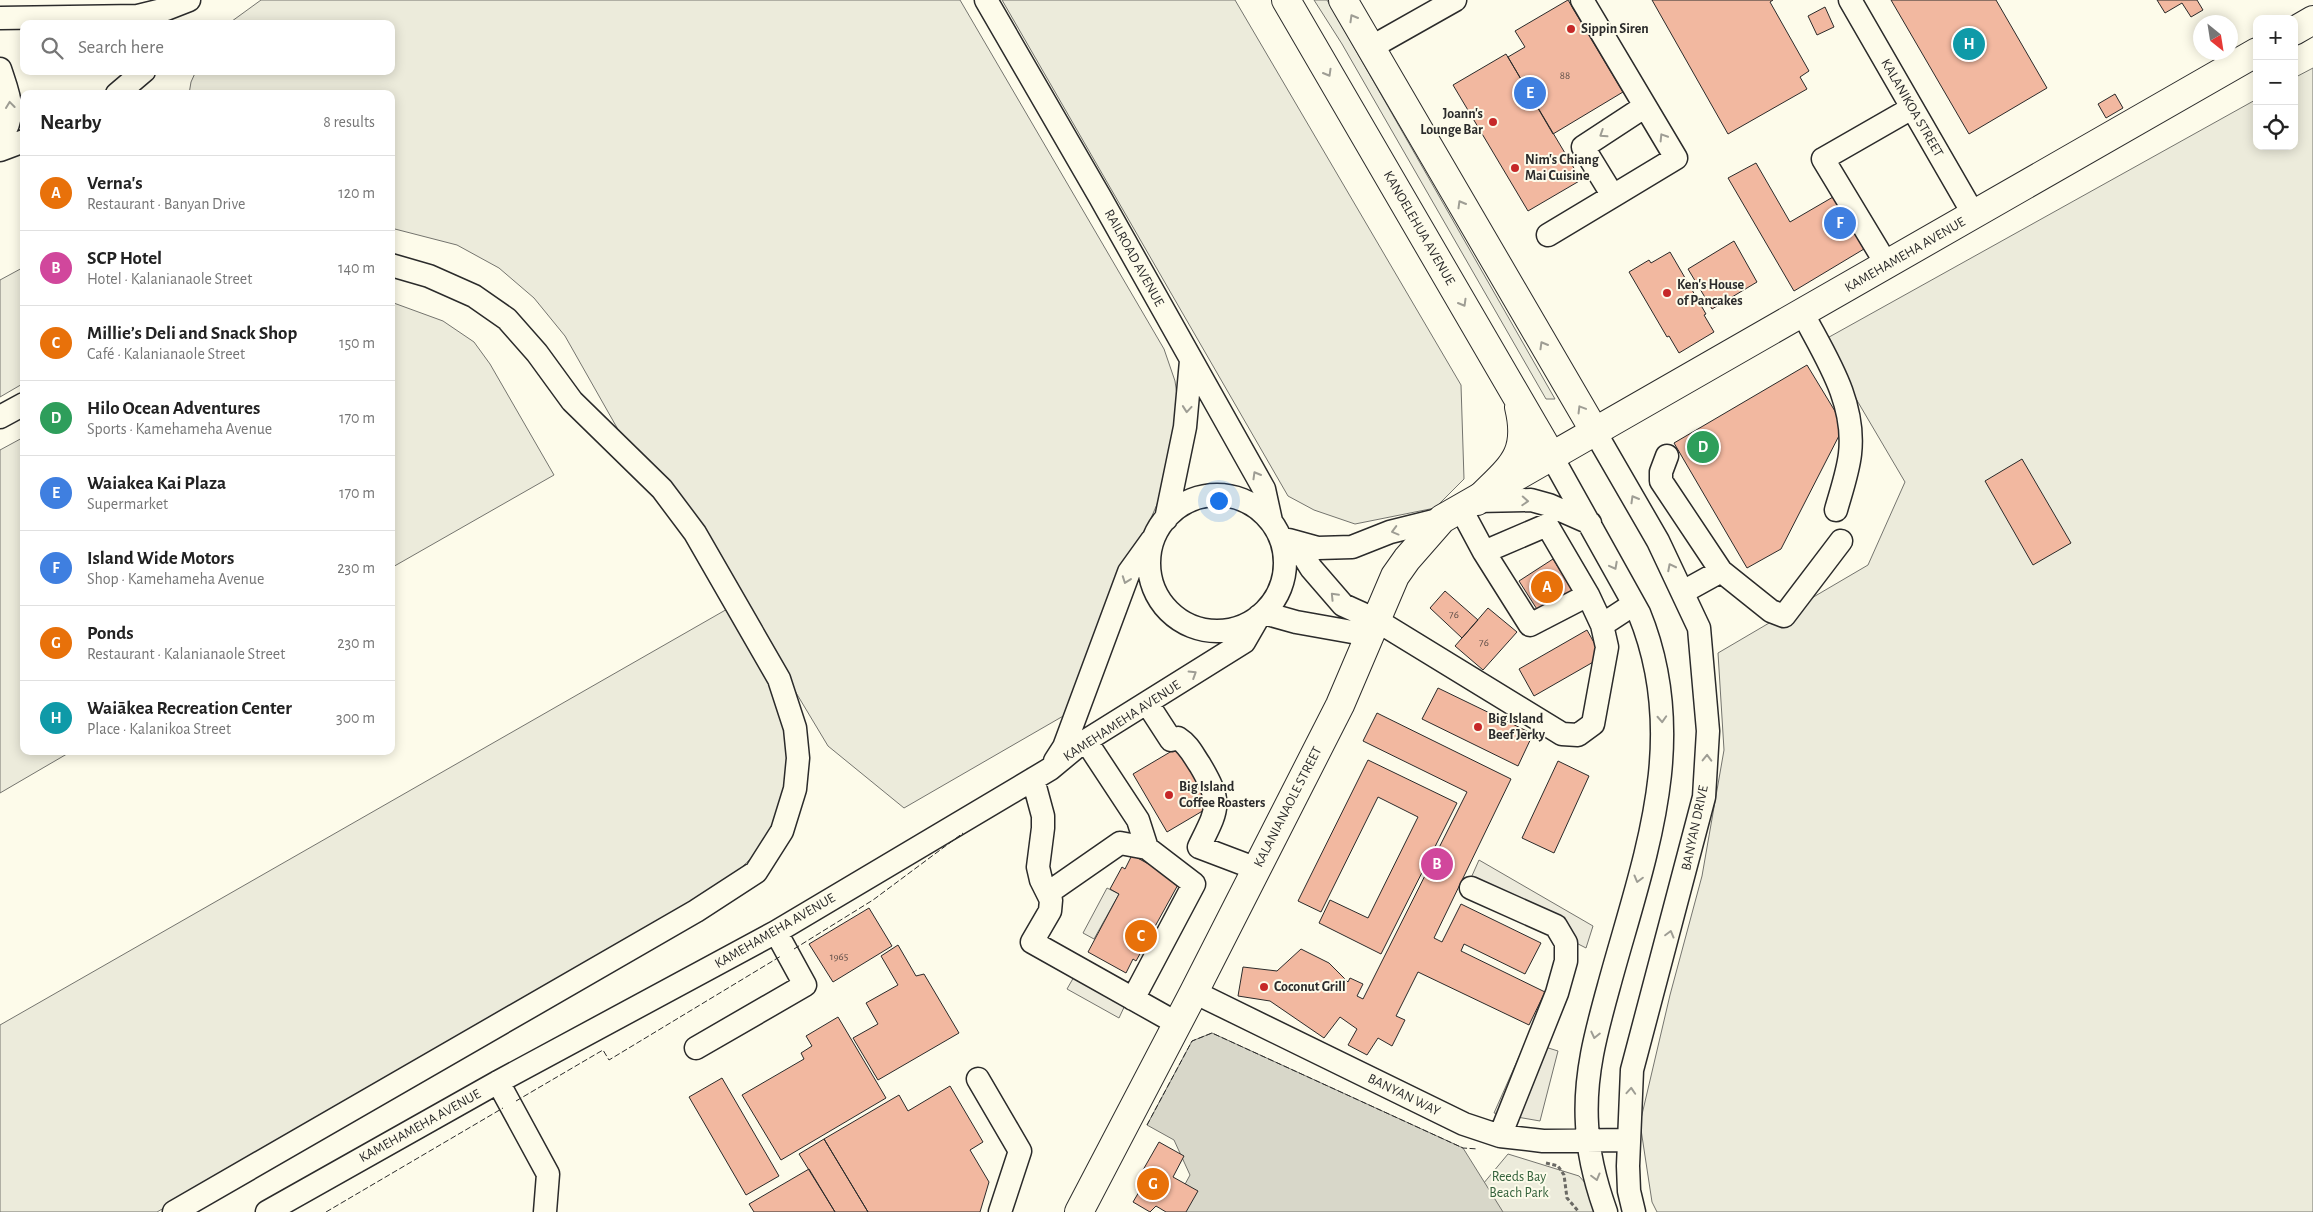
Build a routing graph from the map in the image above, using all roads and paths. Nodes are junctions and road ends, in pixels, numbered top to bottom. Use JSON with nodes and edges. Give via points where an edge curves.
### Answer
{"nodes":[{"id":1,"x":189,"y":0,"type":"edge"},
{"id":2,"x":196,"y":0,"type":"edge"},
{"id":3,"x":986,"y":0,"type":"edge"},
{"id":4,"x":1286,"y":0,"type":"edge"},
{"id":5,"x":1343,"y":0,"type":"edge"},
{"id":6,"x":1455,"y":0,"type":"edge"},
{"id":7,"x":1582,"y":0,"type":"edge"},
{"id":8,"x":1850,"y":0,"type":"edge"},
{"id":9,"x":0,"y":18,"type":"edge"},
{"id":10,"x":182,"y":20,"type":"edge"},
{"id":11,"x":2313,"y":20,"type":"edge"},
{"id":12,"x":2298,"y":29,"type":"edge"},
{"id":13,"x":1370,"y":48,"type":"junction"},
{"id":14,"x":2253,"y":54,"type":"edge"},
{"id":15,"x":0,"y":69,"type":"edge"},
{"id":16,"x":139,"y":75,"type":"edge"},
{"id":17,"x":123,"y":90,"type":"edge"},
{"id":18,"x":1644,"y":107,"type":"junction"},
{"id":19,"x":1912,"y":108,"type":"junction"},
{"id":20,"x":0,"y":139,"type":"edge"},
{"id":21,"x":20,"y":142,"type":"edge"},
{"id":22,"x":0,"y":150,"type":"edge"},
{"id":23,"x":1613,"y":196,"type":"junction"},
{"id":24,"x":1974,"y":215,"type":"junction"},
{"id":25,"x":1548,"y":235,"type":"dead end"},
{"id":26,"x":1887,"y":265,"type":"junction"},
{"id":27,"x":395,"y":266,"type":"edge"},
{"id":28,"x":1803,"y":314,"type":"junction"},
{"id":29,"x":1190,"y":361,"type":"junction"},
{"id":30,"x":1517,"y":396,"type":"junction"},
{"id":31,"x":20,"y":406,"type":"edge"},
{"id":32,"x":0,"y":417,"type":"edge"},
{"id":33,"x":1595,"y":432,"type":"junction"},
{"id":34,"x":1668,"y":456,"type":"dead end"},
{"id":35,"x":1552,"y":457,"type":"junction"},
{"id":36,"x":1460,"y":510,"type":"junction"},
{"id":37,"x":1836,"y":510,"type":"dead end"},
{"id":38,"x":1166,"y":519,"type":"junction"},
{"id":39,"x":1590,"y":523,"type":"junction"},
{"id":40,"x":1282,"y":533,"type":"junction"},
{"id":41,"x":1152,"y":540,"type":"junction"},
{"id":42,"x":1841,"y":541,"type":"dead end"},
{"id":43,"x":1484,"y":552,"type":"junction"},
{"id":44,"x":1721,"y":572,"type":"junction"},
{"id":45,"x":1683,"y":592,"type":"junction"},
{"id":46,"x":1588,"y":595,"type":"junction"},
{"id":47,"x":1634,"y":604,"type":"junction"},
{"id":48,"x":1261,"y":614,"type":"junction"},
{"id":49,"x":1602,"y":625,"type":"junction"},
{"id":50,"x":1373,"y":627,"type":"junction"},
{"id":51,"x":1147,"y":703,"type":"junction"},
{"id":52,"x":1086,"y":741,"type":"junction"},
{"id":53,"x":1042,"y":774,"type":"junction"},
{"id":54,"x":1199,"y":847,"type":"junction"},
{"id":55,"x":1147,"y":848,"type":"junction"},
{"id":56,"x":1257,"y":869,"type":"junction"},
{"id":57,"x":1194,"y":884,"type":"junction"},
{"id":58,"x":1471,"y":888,"type":"dead end"},
{"id":59,"x":1048,"y":893,"type":"junction"},
{"id":60,"x":776,"y":932,"type":"junction"},
{"id":61,"x":1194,"y":992,"type":"junction"},
{"id":62,"x":1133,"y":999,"type":"junction"},
{"id":63,"x":1178,"y":1024,"type":"junction"},
{"id":64,"x":696,"y":1048,"type":"dead end"},
{"id":65,"x":978,"y":1079,"type":"dead end"},
{"id":66,"x":498,"y":1082,"type":"junction"},
{"id":67,"x":1500,"y":1136,"type":"junction"},
{"id":68,"x":1628,"y":1140,"type":"junction"},
{"id":69,"x":1588,"y":1141,"type":"junction"},
{"id":70,"x":1545,"y":1162,"type":"dead end"},
{"id":71,"x":174,"y":1212,"type":"edge"},
{"id":72,"x":267,"y":1212,"type":"edge"},
{"id":73,"x":546,"y":1212,"type":"edge"},
{"id":74,"x":1000,"y":1212,"type":"edge"},
{"id":75,"x":1079,"y":1212,"type":"edge"},
{"id":76,"x":1579,"y":1212,"type":"edge"},
{"id":77,"x":1606,"y":1212,"type":"edge"},
{"id":78,"x":1634,"y":1212,"type":"edge"}],
"edges":[{"from":1,"to":9,"type":"street","via":[[138,16]]},
{"from":2,"to":10,"type":"street"},
{"from":3,"to":29,"type":"street","name":"RAILROAD AVENUE"},
{"from":4,"to":30,"type":"main road","name":"KANOELEHUA AVENUE","one_way":true},
{"from":13,"to":5,"type":"main road","one_way":true},
{"from":6,"to":13,"type":"street"},
{"from":7,"to":18,"type":"street"},
{"from":8,"to":19,"type":"street","name":"KALANIKOA STREET"},
{"from":11,"to":12,"type":"main road"},
{"from":33,"to":13,"type":"main road","one_way":true},
{"from":14,"to":24,"type":"main road","name":"KAMEHAMEHA AVENUE"},
{"from":20,"to":15,"type":"street","one_way":true,"via":[[8,128],[11,114]]},
{"from":16,"to":17,"type":"street"},
{"from":18,"to":23,"type":"street","one_way":true,"via":[[1583,147]]},
{"from":23,"to":18,"type":"street","one_way":true,"via":[[1676,158]]},
{"from":19,"to":24,"type":"street","name":"KALANIKOA STREET"},
{"from":19,"to":26,"type":"street","via":[[1823,159]]},
{"from":21,"to":22,"type":"street"},
{"from":23,"to":25,"type":"street"},
{"from":24,"to":26,"type":"main road","name":"KAMEHAMEHA AVENUE"},
{"from":26,"to":28,"type":"main road","name":"KAMEHAMEHA AVENUE"},
{"from":27,"to":71,"type":"street","via":[[429,276],[474,296],[507,319],[572,400],[662,489],[695,533],[779,679],[794,728],[798,758],[795,788],[782,832],[756,872],[696,911]]},
{"from":28,"to":33,"type":"main road","name":"KAMEHAMEHA AVENUE"},
{"from":28,"to":37,"type":"street","via":[[1839,382],[1849,415],[1850,454]]},
{"from":29,"to":38,"type":"street","one_way":true,"via":[[1185,427]]},
{"from":40,"to":29,"type":"street","name":"RAILROAD AVENUE","one_way":true,"via":[[1264,489]]},
{"from":30,"to":35,"type":"main road","name":"KANOELEHUA AVENUE"},
{"from":30,"to":36,"type":"main road","via":[[1522,424],[1521,450],[1514,462]]},
{"from":31,"to":32,"type":"street"},
{"from":33,"to":35,"type":"main road","name":"KAMEHAMEHA AVENUE"},
{"from":45,"to":33,"type":"street","name":"BANYAN DRIVE","one_way":true,"via":[[1658,541]]},
{"from":34,"to":44,"type":"street","via":[[1660,472],[1661,481]]},
{"from":35,"to":36,"type":"main road","name":"KALANIANAOLE STREET"},
{"from":35,"to":39,"type":"street"},
{"from":36,"to":39,"type":"street","one_way":true,"via":[[1531,500]]},
{"from":36,"to":40,"type":"street","one_way":true,"via":[[1352,547],[1318,548]]},
{"from":36,"to":43,"type":"street"},
{"from":36,"to":50,"type":"main road","name":"KALANIANAOLE STREET","via":[[1407,559],[1395,576]]},
{"from":38,"to":40,"type":"street","via":[[1177,508],[1196,498],[1216,494],[1234,496],[1251,503]]},
{"from":38,"to":41,"type":"street"},
{"from":39,"to":47,"type":"street","one_way":true},
{"from":40,"to":48,"type":"street","via":[[1286,564],[1283,582]]},
{"from":50,"to":40,"type":"street","name":"RAILROAD AVENUE","one_way":true,"via":[[1343,604]]},
{"from":41,"to":48,"type":"street","via":[[1149,560],[1151,581],[1160,600],[1173,615],[1191,626],[1211,631],[1232,629]]},
{"from":41,"to":53,"type":"street","one_way":true,"via":[[1129,572],[1064,747]]},
{"from":42,"to":44,"type":"street","via":[[1784,616],[1771,611]]},
{"from":43,"to":46,"type":"street","name":"RAILROAD AVENUE","via":[[1547,525]]},
{"from":43,"to":46,"type":"street","via":[[1530,625]]},
{"from":44,"to":45,"type":"street"},
{"from":68,"to":45,"type":"street","name":"BANYAN DRIVE","one_way":true,"via":[[1632,1070],[1704,798],[1708,763],[1699,628]]},
{"from":46,"to":49,"type":"street","name":"RAILROAD AVENUE"},
{"from":47,"to":49,"type":"street"},
{"from":47,"to":69,"type":"street","one_way":true,"via":[[1649,638],[1656,668],[1661,698],[1662,760],[1654,821],[1594,1040],[1587,1096]]},
{"from":48,"to":50,"type":"street","via":[[1296,622]]},
{"from":51,"to":48,"type":"street","name":"KAMEHAMEHA AVENUE","one_way":true,"via":[[1244,642]]},
{"from":49,"to":50,"type":"street","name":"RAILROAD AVENUE","via":[[1607,648],[1593,724],[1578,735],[1562,734]]},
{"from":50,"to":56,"type":"main road","name":"KALANIANAOLE STREET","via":[[1340,705]]},
{"from":51,"to":52,"type":"street","name":"KAMEHAMEHA AVENUE"},
{"from":51,"to":54,"type":"street","via":[[1170,740],[1178,738],[1186,744],[1211,784],[1216,798],[1215,815]]},
{"from":52,"to":53,"type":"street","name":"KAMEHAMEHA AVENUE"},
{"from":52,"to":55,"type":"street","via":[[1138,820]]},
{"from":53,"to":59,"type":"street","via":[[1043,822],[1038,867]]},
{"from":53,"to":60,"type":"street","name":"KAMEHAMEHA AVENUE"},
{"from":54,"to":56,"type":"street"},
{"from":54,"to":57,"type":"street"},
{"from":55,"to":57,"type":"street"},
{"from":55,"to":59,"type":"street","via":[[1120,843]]},
{"from":56,"to":61,"type":"main road","name":"KALANIANAOLE STREET"},
{"from":57,"to":62,"type":"street"},
{"from":58,"to":67,"type":"street","via":[[1556,926],[1566,942],[1566,961],[1557,993]]},
{"from":59,"to":62,"type":"street","via":[[1050,911],[1032,942]]},
{"from":60,"to":64,"type":"street","via":[[805,985]]},
{"from":60,"to":66,"type":"street","name":"KAMEHAMEHA AVENUE"},
{"from":61,"to":63,"type":"main road","name":"KALANIANAOLE STREET"},
{"from":61,"to":67,"type":"street","name":"BANYAN WAY","via":[[1464,1124]]},
{"from":62,"to":63,"type":"street"},
{"from":63,"to":75,"type":"main road","name":"KALANIANAOLE STREET"},
{"from":65,"to":74,"type":"street","via":[[1020,1151]]},
{"from":66,"to":72,"type":"street","name":"KAMEHAMEHA AVENUE"},
{"from":66,"to":73,"type":"street","via":[[548,1174]]},
{"from":67,"to":69,"type":"street","name":"BANYAN WAY"},
{"from":68,"to":69,"type":"street","name":"BANYAN WAY"},
{"from":68,"to":78,"type":"street","name":"BANYAN DRIVE","via":[[1629,1191]]},
{"from":69,"to":77,"type":"street","one_way":true},
{"from":70,"to":76,"type":"path","via":[[1558,1166],[1564,1175],[1568,1198]]}]}
